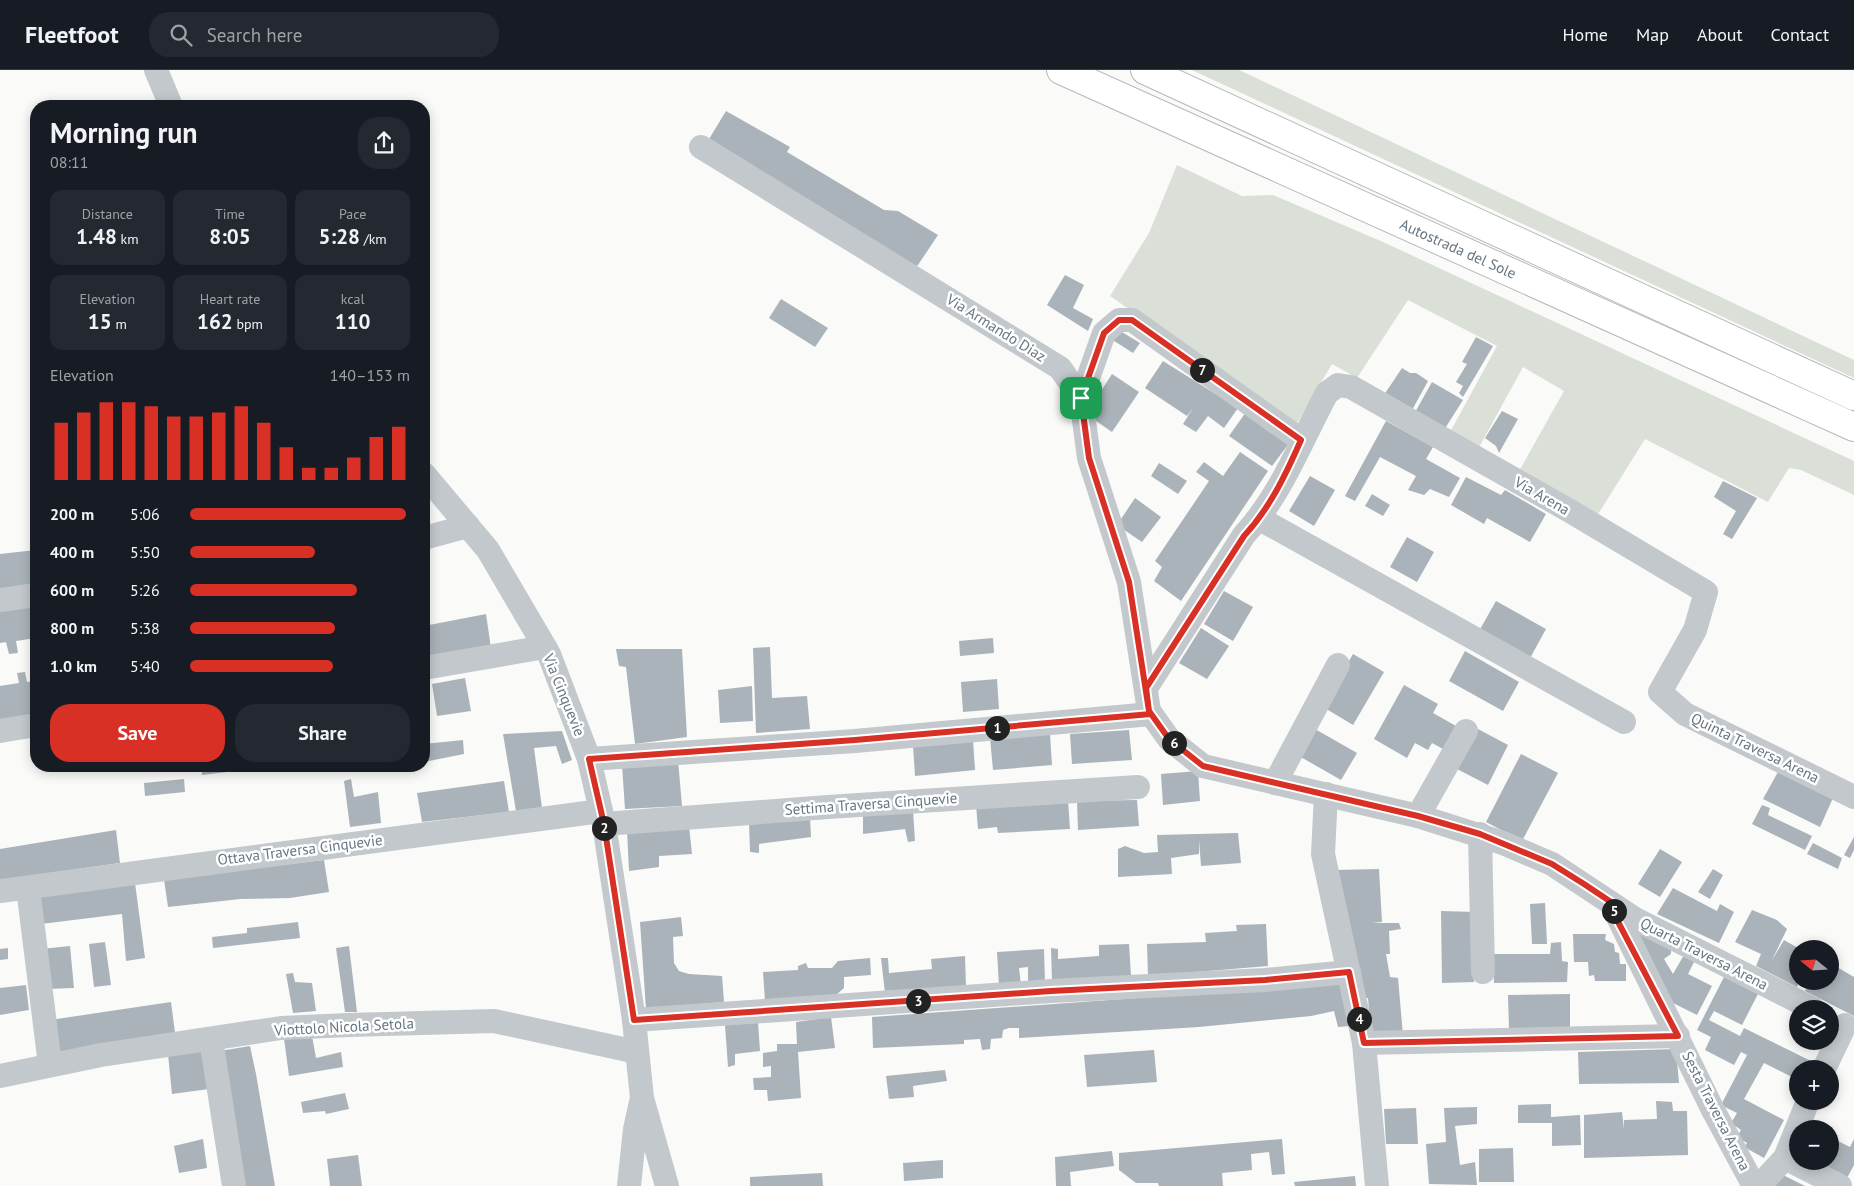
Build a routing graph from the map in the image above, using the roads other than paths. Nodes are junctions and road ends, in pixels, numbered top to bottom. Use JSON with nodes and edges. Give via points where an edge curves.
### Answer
{"nodes":[{"id":1,"x":156,"y":70,"type":"edge"},
{"id":2,"x":1061,"y":70,"type":"edge"},
{"id":3,"x":1154,"y":74,"type":"edge"},
{"id":4,"x":168,"y":100,"type":"edge"},
{"id":5,"x":701,"y":147,"type":"dead end"},
{"id":6,"x":1854,"y":396,"type":"edge"},
{"id":7,"x":1081,"y":398,"type":"junction"},
{"id":8,"x":1854,"y":427,"type":"edge"},
{"id":9,"x":1301,"y":440,"type":"junction"},
{"id":10,"x":430,"y":481,"type":"edge"},
{"id":11,"x":1260,"y":519,"type":"junction"},
{"id":12,"x":468,"y":526,"type":"junction"},
{"id":13,"x":430,"y":536,"type":"edge"},
{"id":14,"x":30,"y":596,"type":"edge"},
{"id":15,"x":0,"y":600,"type":"edge"},
{"id":16,"x":545,"y":647,"type":"junction"},
{"id":17,"x":1338,"y":665,"type":"dead end"},
{"id":18,"x":430,"y":667,"type":"edge"},
{"id":19,"x":1146,"y":688,"type":"junction"},
{"id":20,"x":1660,"y":692,"type":"joint"},
{"id":21,"x":1151,"y":714,"type":"junction"},
{"id":22,"x":1624,"y":722,"type":"dead end"},
{"id":23,"x":30,"y":726,"type":"edge"},
{"id":24,"x":0,"y":731,"type":"edge"},
{"id":25,"x":1466,"y":731,"type":"dead end"},
{"id":26,"x":589,"y":759,"type":"junction"},
{"id":27,"x":1275,"y":782,"type":"junction"},
{"id":28,"x":1138,"y":787,"type":"dead end"},
{"id":29,"x":1326,"y":794,"type":"junction"},
{"id":30,"x":1854,"y":797,"type":"edge"},
{"id":31,"x":1418,"y":816,"type":"junction"},
{"id":32,"x":602,"y":818,"type":"junction"},
{"id":33,"x":1480,"y":834,"type":"junction"},
{"id":34,"x":28,"y":888,"type":"junction"},
{"id":35,"x":0,"y":891,"type":"edge"},
{"id":36,"x":1611,"y":902,"type":"junction"},
{"id":37,"x":1349,"y":972,"type":"junction"},
{"id":38,"x":1483,"y":972,"type":"dead end"},
{"id":39,"x":1795,"y":1000,"type":"edge"},
{"id":40,"x":634,"y":1020,"type":"junction"},
{"id":41,"x":1843,"y":1024,"type":"edge"},
{"id":42,"x":1678,"y":1036,"type":"junction"},
{"id":43,"x":211,"y":1039,"type":"junction"},
{"id":44,"x":1364,"y":1043,"type":"junction"},
{"id":45,"x":637,"y":1052,"type":"junction"},
{"id":46,"x":1828,"y":1060,"type":"edge"},
{"id":47,"x":50,"y":1066,"type":"junction"},
{"id":48,"x":0,"y":1076,"type":"edge"},
{"id":49,"x":642,"y":1098,"type":"junction"},
{"id":50,"x":1804,"y":1110,"type":"edge"},
{"id":51,"x":1785,"y":1158,"type":"junction"},
{"id":52,"x":234,"y":1186,"type":"edge"},
{"id":53,"x":629,"y":1186,"type":"edge"},
{"id":54,"x":667,"y":1186,"type":"edge"},
{"id":55,"x":1377,"y":1186,"type":"edge"},
{"id":56,"x":1754,"y":1186,"type":"edge"},
{"id":57,"x":1759,"y":1186,"type":"edge"},
{"id":58,"x":1840,"y":1186,"type":"edge"}],
"edges":[{"from":1,"to":4,"type":"street"},
{"from":2,"to":8,"type":"highway","name":"Autostrada del Sole"},
{"from":3,"to":6,"type":"highway","name":"Autostrada del Sole"},
{"from":5,"to":7,"type":"street","name":"Via Armando Diaz","via":[[1060,368]]},
{"from":7,"to":9,"type":"street","via":[[1104,333],[1119,320],[1132,320]]},
{"from":7,"to":19,"type":"street","name":"Via Armando Diaz","via":[[1089,458],[1129,582]]},
{"from":9,"to":11,"type":"street","name":"Via Arena"},
{"from":9,"to":20,"type":"street","name":"Via Arena","via":[[1326,393],[1338,385],[1351,387],[1706,592],[1695,630]]},
{"from":10,"to":12,"type":"street","name":"Via Cinquevie"},
{"from":11,"to":19,"type":"street","name":"Via Arena","via":[[1244,536]]},
{"from":11,"to":22,"type":"street"},
{"from":12,"to":13,"type":"street"},
{"from":12,"to":16,"type":"street","name":"Via Cinquevie","via":[[488,550]]},
{"from":14,"to":15,"type":"street"},
{"from":16,"to":18,"type":"street"},
{"from":16,"to":26,"type":"street","name":"Via Cinquevie"},
{"from":17,"to":27,"type":"street"},
{"from":19,"to":21,"type":"street","name":"Via Armando Diaz"},
{"from":20,"to":30,"type":"street","name":"Quinta Traversa Arena","via":[[1685,714]]},
{"from":21,"to":26,"type":"street"},
{"from":21,"to":27,"type":"street","name":"Via Armando Diaz","via":[[1169,739],[1203,766]]},
{"from":23,"to":24,"type":"street"},
{"from":25,"to":31,"type":"street"},
{"from":26,"to":32,"type":"street","name":"Via Cinquevie"},
{"from":27,"to":29,"type":"street","name":"Via Armando Diaz"},
{"from":28,"to":32,"type":"street","name":"Settima Traversa Cinquevie"},
{"from":29,"to":31,"type":"street","name":"Via Armando Diaz"},
{"from":29,"to":37,"type":"street","via":[[1323,854]]},
{"from":31,"to":33,"type":"street","name":"Quarta Traversa Arena"},
{"from":32,"to":34,"type":"street","name":"Ottava Traversa Cinquevie","via":[[208,862]]},
{"from":32,"to":40,"type":"street","name":"Via Cinquevie"},
{"from":33,"to":36,"type":"street","name":"Quarta Traversa Arena","via":[[1552,864]]},
{"from":33,"to":38,"type":"street"},
{"from":34,"to":35,"type":"street","name":"Ottava Traversa Cinquevie"},
{"from":34,"to":47,"type":"street"},
{"from":36,"to":39,"type":"street","name":"Quarta Traversa Arena","via":[[1635,919]]},
{"from":36,"to":42,"type":"street","name":"Sesta Traversa Arena","via":[[1616,918]]},
{"from":37,"to":40,"type":"street"},
{"from":37,"to":44,"type":"street"},
{"from":40,"to":45,"type":"street","name":"Via Cinquevie"},
{"from":41,"to":46,"type":"street"},
{"from":42,"to":44,"type":"street","name":"Sesta Traversa Arena"},
{"from":42,"to":56,"type":"street","name":"Sesta Traversa Arena"},
{"from":43,"to":45,"type":"street","name":"Viottolo Nicola Setola","via":[[281,1028],[494,1021]]},
{"from":43,"to":47,"type":"street","name":"Viottolo Nicola Setola"},
{"from":43,"to":52,"type":"street"},
{"from":44,"to":55,"type":"street"},
{"from":45,"to":49,"type":"street","name":"Via Cinquevie"},
{"from":47,"to":48,"type":"street","name":"Viottolo Nicola Setola"},
{"from":49,"to":53,"type":"street"},
{"from":49,"to":54,"type":"street","name":"Via Cinquevie"},
{"from":50,"to":51,"type":"street"},
{"from":51,"to":57,"type":"street"},
{"from":51,"to":58,"type":"street"}]}
